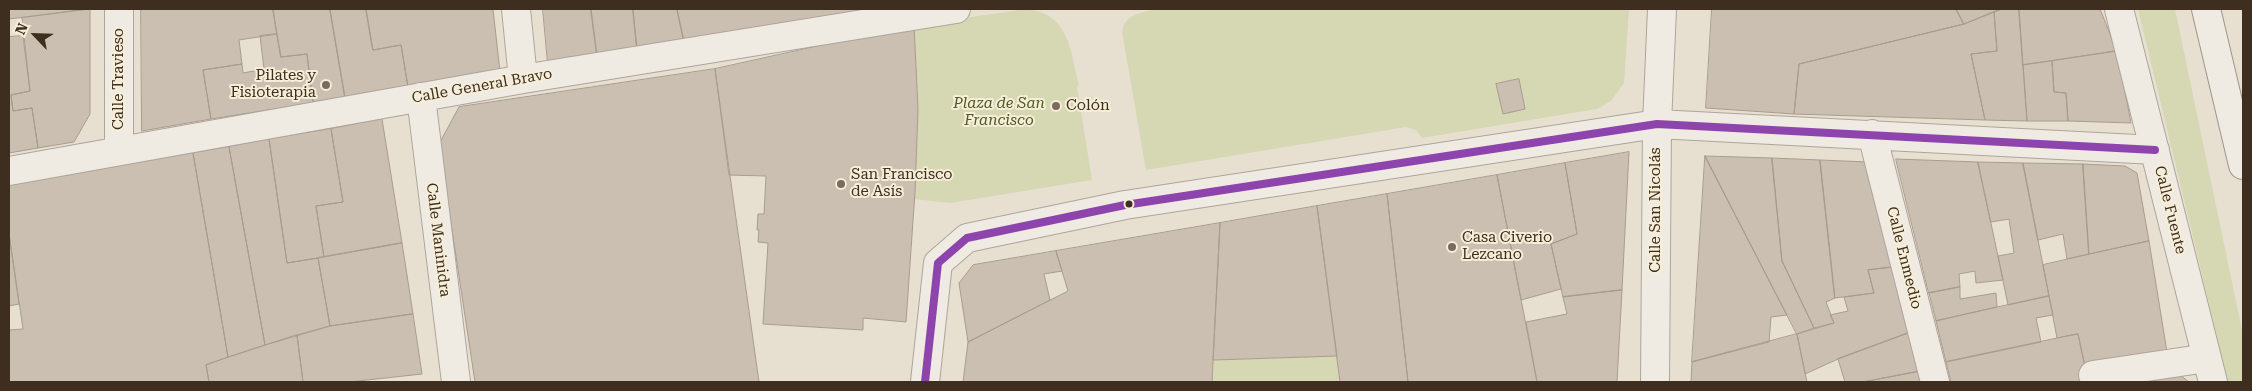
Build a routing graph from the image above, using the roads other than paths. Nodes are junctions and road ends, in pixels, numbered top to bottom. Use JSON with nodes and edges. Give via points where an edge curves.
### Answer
{"nodes":[{"id":1,"x":120,"y":9,"type":"edge"},
{"id":2,"x":516,"y":9,"type":"edge"},
{"id":3,"x":956,"y":9,"type":"edge"},
{"id":4,"x":1662,"y":9,"type":"edge"},
{"id":5,"x":2119,"y":9,"type":"edge"},
{"id":6,"x":2206,"y":9,"type":"edge"},
{"id":7,"x":523,"y":79,"type":"junction"},
{"id":8,"x":421,"y":97,"type":"junction"},
{"id":9,"x":1657,"y":124,"type":"junction"},
{"id":10,"x":1872,"y":134,"type":"junction"},
{"id":11,"x":119,"y":150,"type":"junction"},
{"id":12,"x":2155,"y":150,"type":"junction"},
{"id":13,"x":2243,"y":165,"type":"edge"},
{"id":14,"x":9,"y":171,"type":"edge"},
{"id":15,"x":2210,"y":370,"type":"edge"},
{"id":16,"x":2093,"y":375,"type":"dead end"},
{"id":17,"x":456,"y":382,"type":"edge"},
{"id":18,"x":925,"y":382,"type":"edge"},
{"id":19,"x":1655,"y":382,"type":"edge"},
{"id":20,"x":1936,"y":382,"type":"edge"}],
"edges":[{"from":1,"to":11,"type":"street","name":"Calle Travieso"},
{"from":2,"to":7,"type":"street"},
{"from":3,"to":7,"type":"street","name":"Calle General Bravo"},
{"from":4,"to":9,"type":"street","name":"Calle San Nicolás"},
{"from":5,"to":12,"type":"street","name":"Calle Fuente"},
{"from":6,"to":13,"type":"street"},
{"from":7,"to":8,"type":"street","name":"Calle General Bravo"},
{"from":8,"to":11,"type":"street","name":"Calle General Bravo"},
{"from":8,"to":17,"type":"street","name":"Calle Maninidra"},
{"from":9,"to":10,"type":"street"},
{"from":9,"to":18,"type":"street","via":[[1125,206],[967,238],[938,263]]},
{"from":9,"to":19,"type":"street","name":"Calle San Nicolás"},
{"from":10,"to":12,"type":"street"},
{"from":10,"to":20,"type":"street","name":"Calle Enmedio"},
{"from":11,"to":14,"type":"street","name":"Calle General Bravo"},
{"from":12,"to":15,"type":"street","name":"Calle Fuente"},
{"from":15,"to":16,"type":"street"}]}
